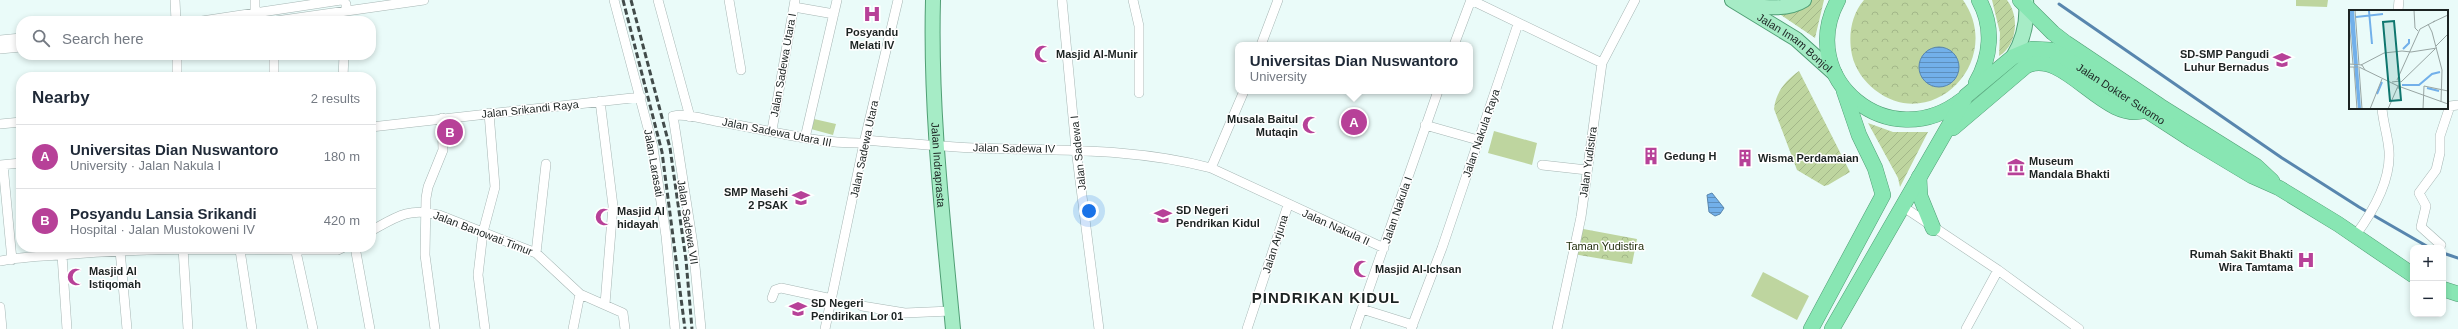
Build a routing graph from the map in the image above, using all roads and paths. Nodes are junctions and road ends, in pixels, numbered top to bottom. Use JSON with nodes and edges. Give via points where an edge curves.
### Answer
{"nodes":[{"id":1,"x":175,"y":0,"type":"edge"},
{"id":2,"x":255,"y":0,"type":"edge"},
{"id":3,"x":341,"y":0,"type":"edge"},
{"id":4,"x":346,"y":0,"type":"edge"},
{"id":5,"x":420,"y":0,"type":"edge"},
{"id":6,"x":614,"y":0,"type":"edge"},
{"id":7,"x":658,"y":0,"type":"edge"},
{"id":8,"x":730,"y":0,"type":"edge"},
{"id":9,"x":837,"y":0,"type":"edge"},
{"id":10,"x":898,"y":0,"type":"edge"},
{"id":11,"x":933,"y":0,"type":"edge"},
{"id":12,"x":1062,"y":0,"type":"edge"},
{"id":13,"x":1133,"y":0,"type":"edge"},
{"id":14,"x":1278,"y":0,"type":"edge"},
{"id":15,"x":1635,"y":0,"type":"edge"},
{"id":16,"x":1804,"y":0,"type":"edge"},
{"id":17,"x":1838,"y":0,"type":"edge"},
{"id":18,"x":1979,"y":0,"type":"edge"},
{"id":19,"x":2399,"y":0,"type":"edge"},
{"id":20,"x":1736,"y":2,"type":"edge"},
{"id":21,"x":2024,"y":2,"type":"edge"},
{"id":22,"x":795,"y":3,"type":"edge"},
{"id":23,"x":273,"y":10,"type":"junction"},
{"id":24,"x":346,"y":10,"type":"junction"},
{"id":25,"x":2398,"y":10,"type":"edge"},
{"id":26,"x":834,"y":14,"type":"junction"},
{"id":27,"x":176,"y":16,"type":"edge"},
{"id":28,"x":255,"y":16,"type":"edge"},
{"id":29,"x":258,"y":16,"type":"edge"},
{"id":30,"x":274,"y":16,"type":"edge"},
{"id":31,"x":307,"y":16,"type":"edge"},
{"id":32,"x":346,"y":16,"type":"edge"},
{"id":33,"x":1518,"y":24,"type":"junction"},
{"id":34,"x":16,"y":38,"type":"edge"},
{"id":35,"x":0,"y":40,"type":"edge"},
{"id":36,"x":1262,"y":42,"type":"edge"},
{"id":37,"x":1455,"y":42,"type":"edge"},
{"id":38,"x":16,"y":47,"type":"edge"},
{"id":39,"x":0,"y":49,"type":"edge"},
{"id":40,"x":2013,"y":57,"type":"junction"},
{"id":41,"x":177,"y":60,"type":"edge"},
{"id":42,"x":274,"y":60,"type":"edge"},
{"id":43,"x":344,"y":60,"type":"edge"},
{"id":44,"x":1602,"y":63,"type":"junction"},
{"id":45,"x":741,"y":70,"type":"dead end"},
{"id":46,"x":177,"y":72,"type":"edge"},
{"id":47,"x":274,"y":72,"type":"edge"},
{"id":48,"x":343,"y":72,"type":"edge"},
{"id":49,"x":1836,"y":74,"type":"junction"},
{"id":50,"x":1844,"y":88,"type":"junction"},
{"id":51,"x":1139,"y":93,"type":"dead end"},
{"id":52,"x":1243,"y":94,"type":"edge"},
{"id":53,"x":1437,"y":94,"type":"edge"},
{"id":54,"x":1966,"y":96,"type":"junction"},
{"id":55,"x":641,"y":97,"type":"junction"},
{"id":56,"x":600,"y":102,"type":"junction"},
{"id":57,"x":2454,"y":106,"type":"edge"},
{"id":58,"x":2382,"y":109,"type":"edge"},
{"id":59,"x":2146,"y":110,"type":"junction"},
{"id":60,"x":489,"y":113,"type":"junction"},
{"id":61,"x":673,"y":116,"type":"joint"},
{"id":62,"x":690,"y":117,"type":"junction"},
{"id":63,"x":442,"y":118,"type":"junction"},
{"id":64,"x":16,"y":122,"type":"edge"},
{"id":65,"x":0,"y":124,"type":"edge"},
{"id":66,"x":1425,"y":125,"type":"junction"},
{"id":67,"x":376,"y":126,"type":"edge"},
{"id":68,"x":772,"y":130,"type":"junction"},
{"id":69,"x":805,"y":138,"type":"junction"},
{"id":70,"x":1478,"y":140,"type":"junction"},
{"id":71,"x":865,"y":141,"type":"junction"},
{"id":72,"x":936,"y":145,"type":"junction"},
{"id":73,"x":1076,"y":149,"type":"junction"},
{"id":74,"x":1931,"y":155,"type":"junction"},
{"id":75,"x":16,"y":164,"type":"edge"},
{"id":76,"x":546,"y":164,"type":"dead end"},
{"id":77,"x":2,"y":165,"type":"edge"},
{"id":78,"x":1542,"y":165,"type":"dead end"},
{"id":79,"x":1211,"y":168,"type":"junction"},
{"id":80,"x":1587,"y":170,"type":"junction"},
{"id":81,"x":1919,"y":176,"type":"junction"},
{"id":82,"x":2278,"y":188,"type":"junction"},
{"id":83,"x":1288,"y":205,"type":"junction"},
{"id":84,"x":1902,"y":206,"type":"junction"},
{"id":85,"x":426,"y":212,"type":"junction"},
{"id":86,"x":376,"y":228,"type":"edge"},
{"id":87,"x":1933,"y":228,"type":"junction"},
{"id":88,"x":2359,"y":231,"type":"junction"},
{"id":89,"x":483,"y":232,"type":"junction"},
{"id":90,"x":2439,"y":245,"type":"edge"},
{"id":91,"x":1384,"y":248,"type":"junction"},
{"id":92,"x":97,"y":252,"type":"edge"},
{"id":93,"x":120,"y":252,"type":"edge"},
{"id":94,"x":183,"y":252,"type":"edge"},
{"id":95,"x":240,"y":252,"type":"edge"},
{"id":96,"x":296,"y":252,"type":"edge"},
{"id":97,"x":356,"y":252,"type":"edge"},
{"id":98,"x":536,"y":253,"type":"junction"},
{"id":99,"x":62,"y":255,"type":"junction"},
{"id":100,"x":12,"y":260,"type":"junction"},
{"id":101,"x":0,"y":261,"type":"edge"},
{"id":102,"x":1998,"y":270,"type":"junction"},
{"id":103,"x":2410,"y":273,"type":"edge"},
{"id":104,"x":2446,"y":290,"type":"edge"},
{"id":105,"x":580,"y":294,"type":"junction"},
{"id":106,"x":2458,"y":294,"type":"edge"},
{"id":107,"x":772,"y":298,"type":"dead end"},
{"id":108,"x":832,"y":299,"type":"junction"},
{"id":109,"x":605,"y":304,"type":"junction"},
{"id":110,"x":862,"y":306,"type":"dead end"},
{"id":111,"x":0,"y":307,"type":"edge"},
{"id":112,"x":1362,"y":309,"type":"junction"},
{"id":113,"x":951,"y":312,"type":"junction"},
{"id":114,"x":1412,"y":327,"type":"edge"},
{"id":115,"x":2,"y":329,"type":"edge"},
{"id":116,"x":67,"y":329,"type":"edge"},
{"id":117,"x":127,"y":329,"type":"edge"},
{"id":118,"x":188,"y":329,"type":"edge"},
{"id":119,"x":252,"y":329,"type":"edge"},
{"id":120,"x":313,"y":329,"type":"edge"},
{"id":121,"x":370,"y":329,"type":"edge"},
{"id":122,"x":435,"y":329,"type":"edge"},
{"id":123,"x":485,"y":329,"type":"edge"},
{"id":124,"x":573,"y":329,"type":"edge"},
{"id":125,"x":625,"y":329,"type":"edge"},
{"id":126,"x":675,"y":329,"type":"edge"},
{"id":127,"x":701,"y":329,"type":"edge"},
{"id":128,"x":825,"y":329,"type":"edge"},
{"id":129,"x":953,"y":329,"type":"edge"},
{"id":130,"x":1100,"y":329,"type":"edge"},
{"id":131,"x":1247,"y":329,"type":"edge"},
{"id":132,"x":1356,"y":329,"type":"edge"},
{"id":133,"x":1557,"y":329,"type":"edge"},
{"id":134,"x":1811,"y":329,"type":"edge"},
{"id":135,"x":1832,"y":329,"type":"edge"},
{"id":136,"x":1966,"y":329,"type":"edge"},
{"id":137,"x":2079,"y":329,"type":"edge"}],
"edges":[{"from":1,"to":27,"type":"street"},
{"from":2,"to":28,"type":"street"},
{"from":3,"to":23,"type":"street"},
{"from":4,"to":24,"type":"street"},
{"from":5,"to":24,"type":"street"},
{"from":6,"to":55,"type":"street","name":"Jalan Larasati"},
{"from":7,"to":62,"type":"street"},
{"from":8,"to":45,"type":"street"},
{"from":9,"to":26,"type":"street"},
{"from":10,"to":71,"type":"street","name":"Jalan Sadewa Utara"},
{"from":11,"to":72,"type":"main road","name":"Jalan Indraprasta"},
{"from":12,"to":73,"type":"street","name":"Jalan Sadewa I"},
{"from":13,"to":51,"type":"street","via":[[1139,26]]},
{"from":14,"to":36,"type":"street"},
{"from":15,"to":44,"type":"street","name":"Jalan Yudistira"},
{"from":16,"to":20,"type":"main road","via":[[1773,7]]},
{"from":17,"to":49,"type":"highway","via":[[1828,30],[1828,50]]},
{"from":18,"to":54,"type":"highway","via":[[1988,23],[1988,55],[1983,70]]},
{"from":19,"to":25,"type":"street"},
{"from":20,"to":49,"type":"main road","name":"Jalan Imam Bonjol","via":[[1796,39]]},
{"from":21,"to":40,"type":"main road","via":[[2023,34]]},
{"from":21,"to":82,"type":"highway","name":"Jalan Dokter Sutomo","via":[[2066,43],[2256,166]]},
{"from":22,"to":26,"type":"street"},
{"from":22,"to":68,"type":"street","name":"Jalan Sadewa Utara I"},
{"from":23,"to":29,"type":"street"},
{"from":23,"to":30,"type":"street"},
{"from":24,"to":31,"type":"street"},
{"from":24,"to":32,"type":"street"},
{"from":26,"to":69,"type":"street"},
{"from":33,"to":37,"type":"street","via":[[1471,0]]},
{"from":33,"to":44,"type":"street"},
{"from":33,"to":70,"type":"street","name":"Jalan Nakula Raya"},
{"from":34,"to":35,"type":"street"},
{"from":38,"to":39,"type":"street"},
{"from":40,"to":54,"type":"highway","name":"Jalan Dokter Sutomo"},
{"from":40,"to":59,"type":"highway","name":"Jalan Dokter Sutomo","via":[[2032,49],[2052,50]]},
{"from":41,"to":46,"type":"street"},
{"from":42,"to":47,"type":"street"},
{"from":43,"to":48,"type":"street"},
{"from":44,"to":80,"type":"street","name":"Jalan Yudistira"},
{"from":49,"to":50,"type":"highway"},
{"from":50,"to":54,"type":"highway","name":"Jalan Dokter Sutomo","via":[[1867,109],[1896,120],[1927,118],[1942,113]]},
{"from":50,"to":134,"type":"highway","via":[[1859,135],[1875,168],[1883,195]]},
{"from":52,"to":79,"type":"street"},
{"from":53,"to":66,"type":"street","name":"Jalan Nakula I"},
{"from":54,"to":74,"type":"highway"},
{"from":55,"to":56,"type":"street","name":"Jalan Srikandi Raya"},
{"from":55,"to":126,"type":"street","name":"Jalan Larasati","via":[[653,148]]},
{"from":56,"to":60,"type":"street","name":"Jalan Srikandi Raya"},
{"from":56,"to":109,"type":"street","via":[[612,206]]},
{"from":57,"to":90,"type":"street","via":[[2440,136],[2436,170],[2419,193],[2426,206],[2421,227]]},
{"from":58,"to":88,"type":"street","via":[[2390,151],[2381,192]]},
{"from":59,"to":74,"type":"highway","via":[[2138,113],[2120,110],[2050,64],[2035,62],[2026,66],[1957,122]]},
{"from":59,"to":82,"type":"highway","name":"Jalan Dokter Sutomo","via":[[2252,176]]},
{"from":60,"to":63,"type":"street","name":"Jalan Srikandi Raya"},
{"from":60,"to":89,"type":"street","via":[[496,187]]},
{"from":61,"to":62,"type":"street","name":"Jalan Sadewa Utara III"},
{"from":61,"to":127,"type":"street","name":"Jalan Sadewa VII","via":[[693,245]]},
{"from":62,"to":68,"type":"street","name":"Jalan Sadewa Utara III"},
{"from":63,"to":67,"type":"street","name":"Jalan Srikandi Raya"},
{"from":63,"to":85,"type":"street","via":[[443,150],[428,187]]},
{"from":64,"to":65,"type":"street"},
{"from":66,"to":70,"type":"street"},
{"from":66,"to":91,"type":"street","name":"Jalan Nakula I"},
{"from":68,"to":69,"type":"street","name":"Jalan Sadewa Utara III"},
{"from":69,"to":71,"type":"street","name":"Jalan Sadewa Utara III","via":[[836,144]]},
{"from":70,"to":114,"type":"street","name":"Jalan Nakula Raya"},
{"from":71,"to":72,"type":"street","name":"Jalan Sadewa Utara III"},
{"from":71,"to":108,"type":"street","name":"Jalan Sadewa Utara"},
{"from":72,"to":73,"type":"street","name":"Jalan Sadewa IV"},
{"from":72,"to":113,"type":"main road","name":"Jalan Indraprasta"},
{"from":73,"to":79,"type":"street","name":"Jalan Sadewa IV","via":[[1146,155]]},
{"from":73,"to":130,"type":"street","name":"Jalan Sadewa I"},
{"from":74,"to":81,"type":"highway"},
{"from":75,"to":77,"type":"street"},
{"from":76,"to":98,"type":"street"},
{"from":77,"to":100,"type":"street"},
{"from":78,"to":80,"type":"street"},
{"from":79,"to":83,"type":"street","name":"Jalan Nakula II"},
{"from":80,"to":133,"type":"street","name":"Jalan Yudistira","via":[[1581,217]]},
{"from":81,"to":84,"type":"highway"},
{"from":81,"to":87,"type":"highway","via":[[1920,196]]},
{"from":82,"to":88,"type":"highway","name":"Jalan Dokter Sutomo"},
{"from":83,"to":91,"type":"street","name":"Jalan Nakula II"},
{"from":83,"to":131,"type":"street","name":"Jalan Arjuna"},
{"from":84,"to":87,"type":"street"},
{"from":84,"to":135,"type":"highway"},
{"from":85,"to":86,"type":"street","name":"Jalan Banowati Timur","via":[[405,213]]},
{"from":85,"to":89,"type":"street","name":"Jalan Banowati Timur"},
{"from":85,"to":122,"type":"street","via":[[425,255]]},
{"from":87,"to":102,"type":"street"},
{"from":88,"to":103,"type":"highway","name":"Jalan Dokter Sutomo"},
{"from":89,"to":98,"type":"street","name":"Jalan Banowati Timur"},
{"from":89,"to":123,"type":"street","via":[[478,275]]},
{"from":91,"to":112,"type":"street","name":"Jalan Nakula I"},
{"from":92,"to":99,"type":"street"},
{"from":93,"to":117,"type":"street"},
{"from":94,"to":118,"type":"street"},
{"from":95,"to":119,"type":"street"},
{"from":96,"to":120,"type":"street"},
{"from":97,"to":121,"type":"street"},
{"from":98,"to":105,"type":"street","name":"Jalan Banowati Timur"},
{"from":99,"to":100,"type":"street"},
{"from":99,"to":116,"type":"street"},
{"from":100,"to":101,"type":"street"},
{"from":102,"to":136,"type":"street"},
{"from":102,"to":137,"type":"street"},
{"from":104,"to":106,"type":"highway"},
{"from":105,"to":109,"type":"street","name":"Jalan Banowati Timur"},
{"from":105,"to":124,"type":"street"},
{"from":107,"to":108,"type":"street","via":[[775,290],[781,288]]},
{"from":108,"to":128,"type":"street","name":"Jalan Sadewa Utara"},
{"from":109,"to":125,"type":"street","name":"Jalan Banowati Timur","via":[[623,313]]},
{"from":110,"to":113,"type":"street","via":[[905,313]]},
{"from":111,"to":115,"type":"street"},
{"from":112,"to":114,"type":"street"},
{"from":112,"to":132,"type":"street","name":"Jalan Nakula I"},
{"from":113,"to":129,"type":"main road","name":"Jalan Indraprasta"}]}
